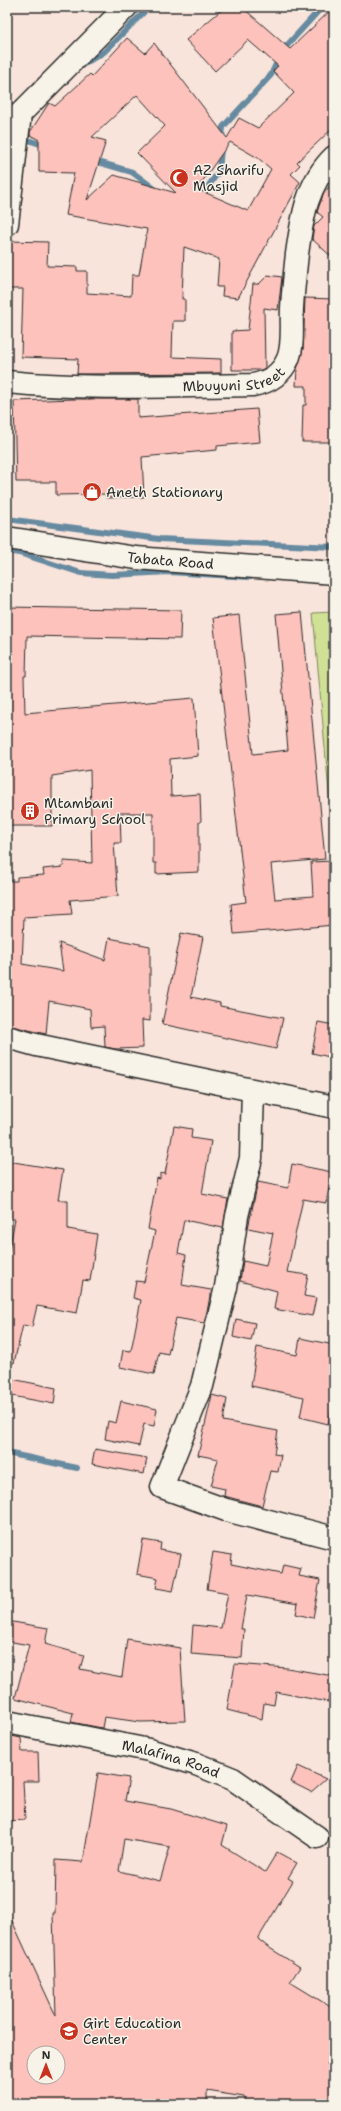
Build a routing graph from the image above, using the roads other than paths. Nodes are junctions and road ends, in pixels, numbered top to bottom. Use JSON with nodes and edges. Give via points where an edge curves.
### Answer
{"nodes":[{"id":1,"x":126,"y":7,"type":"edge"},
{"id":2,"x":13,"y":109,"type":"edge"},
{"id":3,"x":334,"y":157,"type":"edge"},
{"id":4,"x":7,"y":224,"type":"edge"},
{"id":5,"x":7,"y":382,"type":"edge"},
{"id":6,"x":7,"y":538,"type":"edge"},
{"id":7,"x":334,"y":573,"type":"edge"},
{"id":8,"x":7,"y":1037,"type":"edge"},
{"id":9,"x":254,"y":1091,"type":"junction"},
{"id":10,"x":334,"y":1107,"type":"edge"},
{"id":11,"x":334,"y":1538,"type":"edge"},
{"id":12,"x":7,"y":1722,"type":"edge"},
{"id":13,"x":317,"y":1836,"type":"dead end"}],
"edges":[{"from":1,"to":2,"type":"street"},
{"from":2,"to":4,"type":"street"},
{"from":3,"to":5,"type":"street","name":"Mbuyuni Street","via":[[326,164],[312,187],[303,212],[292,293],[288,358],[275,377],[253,385],[55,387]]},
{"from":6,"to":7,"type":"street","name":"Tabata Road","via":[[136,558]]},
{"from":8,"to":9,"type":"street"},
{"from":9,"to":10,"type":"street"},
{"from":9,"to":11,"type":"street","via":[[251,1158],[237,1216],[226,1287],[202,1386],[162,1487],[226,1510]]},
{"from":12,"to":13,"type":"street","name":"Malafina Road","via":[[149,1750],[196,1764],[234,1779]]}]}
